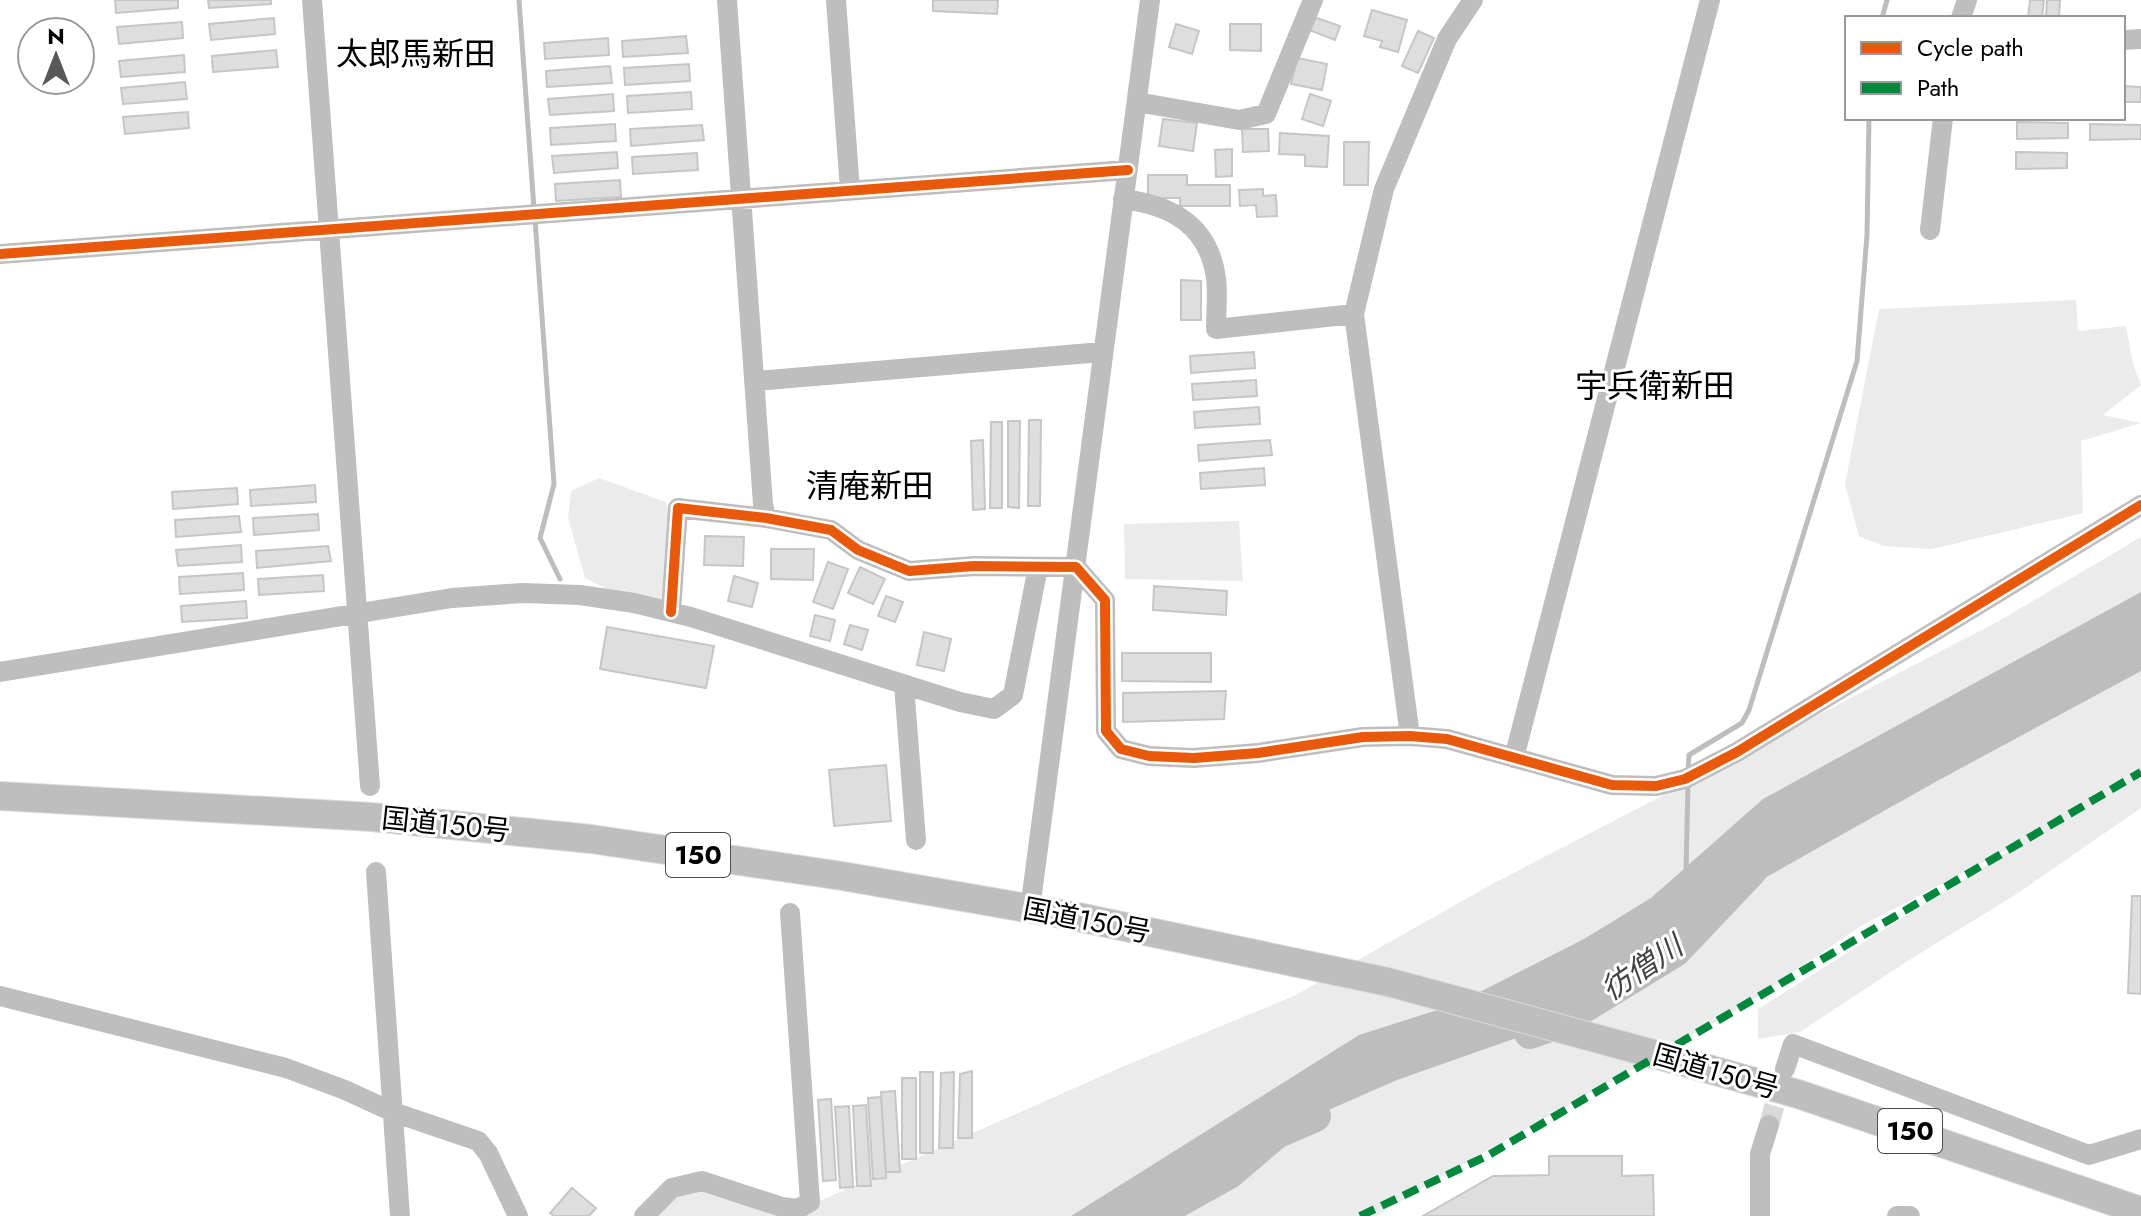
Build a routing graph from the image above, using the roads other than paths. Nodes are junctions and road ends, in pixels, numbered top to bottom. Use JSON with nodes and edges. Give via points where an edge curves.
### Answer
{"nodes":[{"id":1,"x":312,"y":0,"type":"edge"},
{"id":2,"x":727,"y":0,"type":"edge"},
{"id":3,"x":836,"y":0,"type":"edge"},
{"id":4,"x":1150,"y":0,"type":"edge"},
{"id":5,"x":1313,"y":0,"type":"edge"},
{"id":6,"x":1473,"y":0,"type":"edge"},
{"id":7,"x":1710,"y":0,"type":"edge"},
{"id":8,"x":1137,"y":102,"type":"junction"},
{"id":9,"x":1943,"y":120,"type":"edge"},
{"id":10,"x":1128,"y":170,"type":"junction"},
{"id":11,"x":850,"y":190,"type":"junction"},
{"id":12,"x":742,"y":197,"type":"junction"},
{"id":13,"x":1123,"y":199,"type":"junction"},
{"id":14,"x":329,"y":228,"type":"junction"},
{"id":15,"x":1930,"y":230,"type":"dead end"},
{"id":16,"x":0,"y":254,"type":"edge"},
{"id":17,"x":1354,"y":314,"type":"junction"},
{"id":18,"x":1102,"y":352,"type":"junction"},
{"id":19,"x":755,"y":381,"type":"junction"},
{"id":20,"x":2141,"y":505,"type":"edge"},
{"id":21,"x":766,"y":518,"type":"junction"},
{"id":22,"x":1038,"y":567,"type":"junction"},
{"id":23,"x":1076,"y":567,"type":"junction"},
{"id":24,"x":671,"y":612,"type":"junction"},
{"id":25,"x":358,"y":613,"type":"junction"},
{"id":26,"x":0,"y":672,"type":"edge"},
{"id":27,"x":904,"y":685,"type":"junction"},
{"id":28,"x":1410,"y":736,"type":"junction"},
{"id":29,"x":1514,"y":758,"type":"junction"},
{"id":30,"x":370,"y":786,"type":"dead end"},
{"id":31,"x":0,"y":796,"type":"edge"},
{"id":32,"x":916,"y":840,"type":"dead end"},
{"id":33,"x":376,"y":872,"type":"dead end"},
{"id":34,"x":1030,"y":909,"type":"junction"},
{"id":35,"x":790,"y":913,"type":"dead end"},
{"id":36,"x":0,"y":996,"type":"edge"},
{"id":37,"x":1785,"y":1069,"type":"tunnel mouth"},
{"id":38,"x":393,"y":1112,"type":"junction"},
{"id":39,"x":1769,"y":1125,"type":"tunnel mouth"},
{"id":40,"x":2141,"y":1139,"type":"edge"},
{"id":41,"x":2141,"y":1211,"type":"edge"},
{"id":42,"x":400,"y":1216,"type":"edge"},
{"id":43,"x":518,"y":1216,"type":"edge"},
{"id":44,"x":644,"y":1216,"type":"edge"},
{"id":45,"x":1760,"y":1216,"type":"edge"}],
"edges":[{"from":1,"to":14,"type":"street"},
{"from":2,"to":12,"type":"street"},
{"from":3,"to":11,"type":"street"},
{"from":4,"to":8,"type":"street"},
{"from":5,"to":8,"type":"street","via":[[1266,114],[1239,120]]},
{"from":6,"to":17,"type":"street","via":[[1447,39],[1384,189]]},
{"from":7,"to":29,"type":"street"},
{"from":8,"to":10,"type":"street"},
{"from":9,"to":15,"type":"street"},
{"from":10,"to":11,"type":"street"},
{"from":10,"to":13,"type":"street"},
{"from":11,"to":12,"type":"street"},
{"from":12,"to":14,"type":"street"},
{"from":12,"to":19,"type":"street"},
{"from":13,"to":17,"type":"street","via":[[1180,216],[1200,232],[1216,278],[1216,329]]},
{"from":13,"to":18,"type":"street"},
{"from":14,"to":16,"type":"street"},
{"from":14,"to":25,"type":"street"},
{"from":17,"to":28,"type":"street"},
{"from":18,"to":19,"type":"street"},
{"from":18,"to":23,"type":"street"},
{"from":19,"to":21,"type":"street"},
{"from":20,"to":29,"type":"street","via":[[1685,779],[1656,786],[1612,785]]},
{"from":21,"to":22,"type":"street","via":[[831,530],[858,550],[909,571]]},
{"from":21,"to":24,"type":"street","via":[[678,508]]},
{"from":22,"to":23,"type":"street"},
{"from":22,"to":27,"type":"street","via":[[1013,695],[994,709],[979,708]]},
{"from":23,"to":28,"type":"street","via":[[1105,600],[1106,731],[1121,749],[1194,758]]},
{"from":23,"to":34,"type":"street"},
{"from":24,"to":25,"type":"street","via":[[580,595],[522,593]]},
{"from":24,"to":27,"type":"street"},
{"from":25,"to":26,"type":"street"},
{"from":25,"to":30,"type":"street"},
{"from":27,"to":32,"type":"street"},
{"from":28,"to":29,"type":"street","via":[[1447,739]]},
{"from":31,"to":34,"type":"highway","name":"国道150号","number":"150","via":[[372,817],[591,839]]},
{"from":33,"to":38,"type":"street"},
{"from":34,"to":41,"type":"highway","name":"国道150号","number":"150","via":[[1388,982],[1676,1060],[1798,1094]]},
{"from":35,"to":44,"type":"street","via":[[810,1202],[798,1209],[782,1207],[702,1181],[672,1188]]},
{"from":36,"to":38,"type":"street","via":[[286,1068]]},
{"from":37,"to":40,"type":"street","via":[[1793,1044],[2089,1155]]},
{"from":38,"to":42,"type":"street"},
{"from":38,"to":43,"type":"street","via":[[478,1141]]},
{"from":39,"to":45,"type":"street","via":[[1760,1154]]}]}
